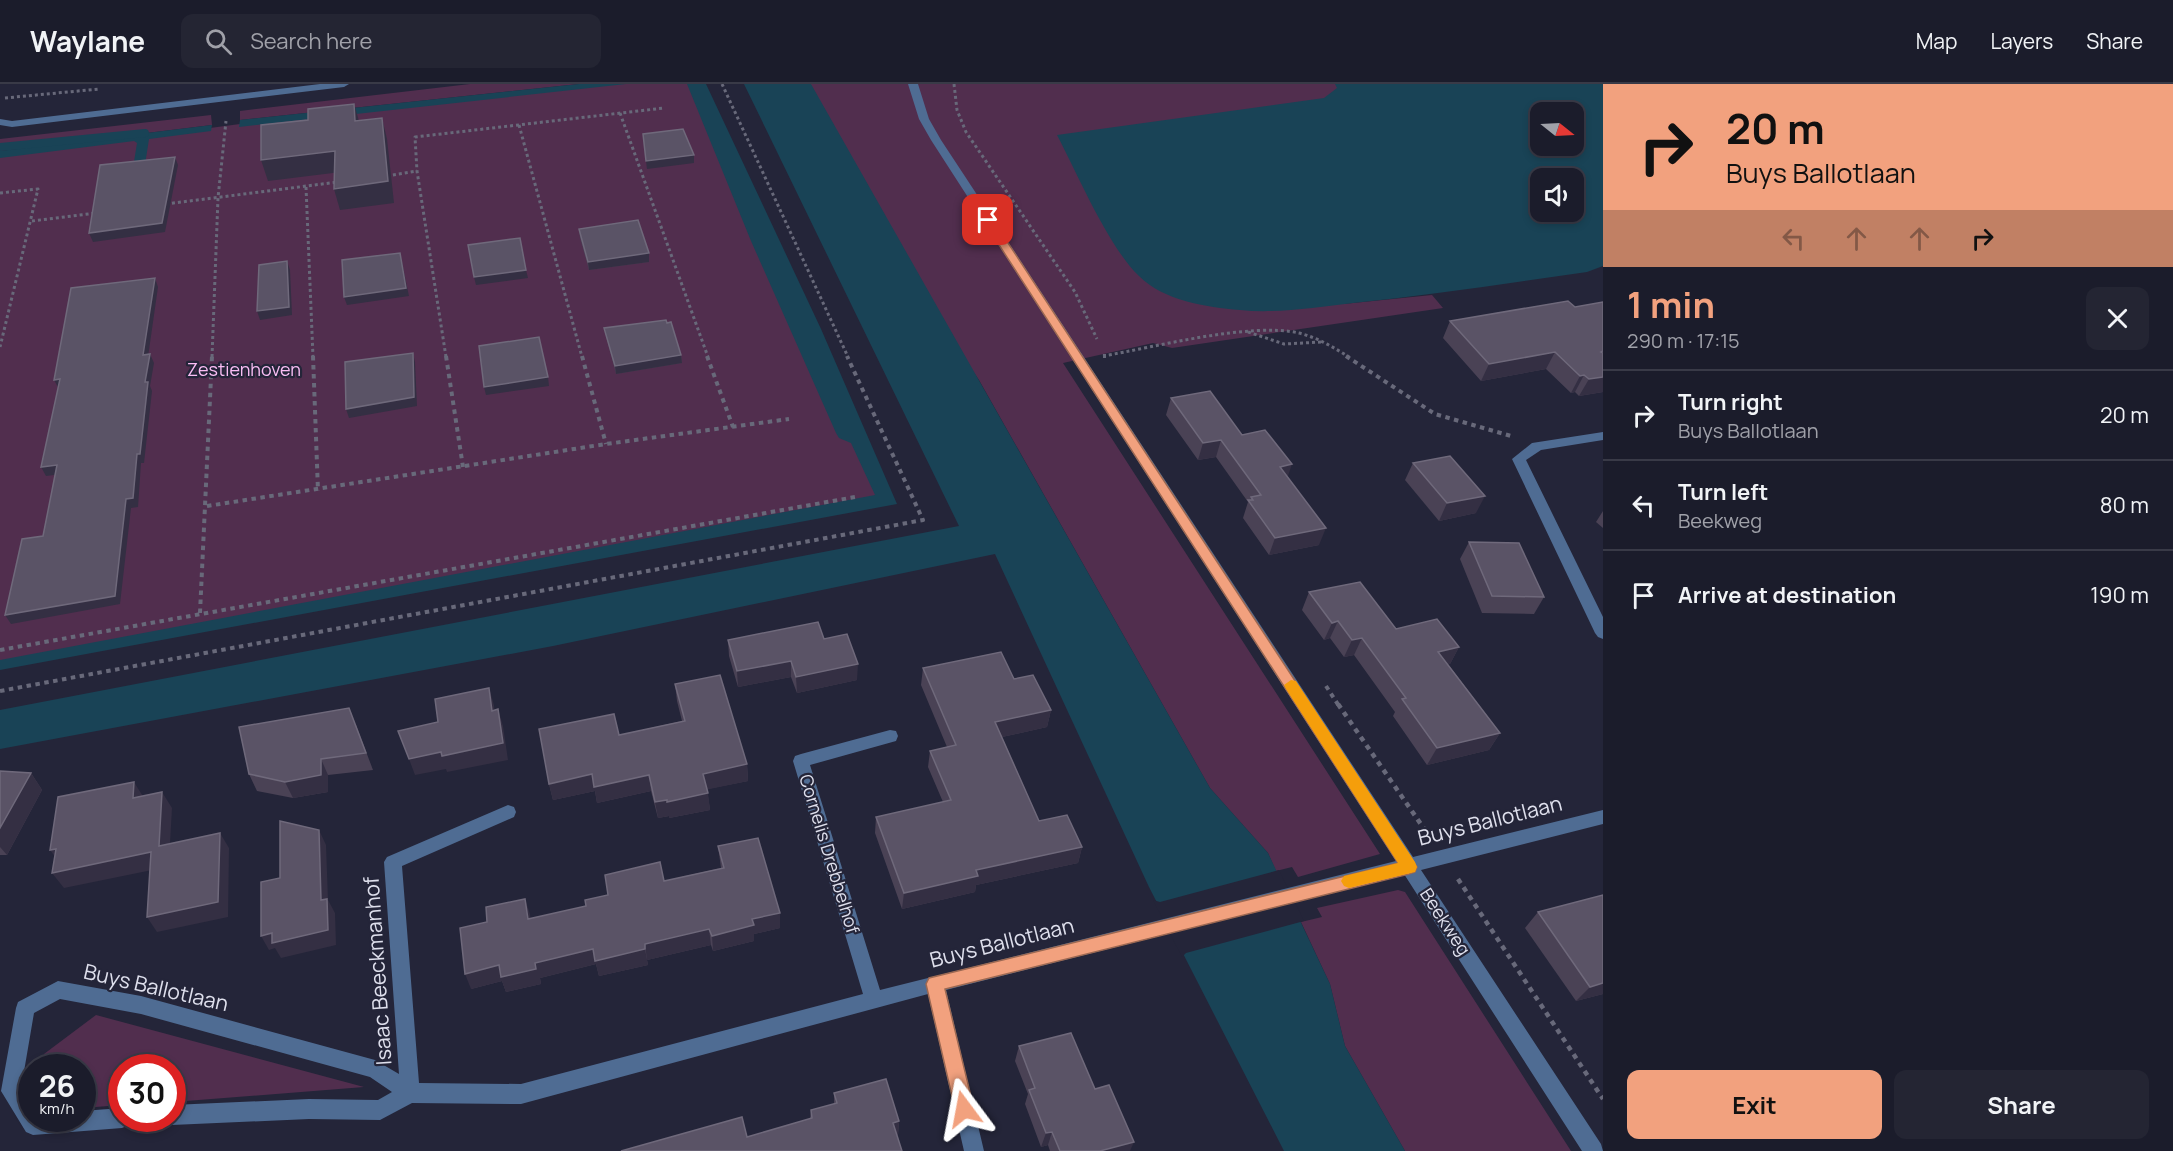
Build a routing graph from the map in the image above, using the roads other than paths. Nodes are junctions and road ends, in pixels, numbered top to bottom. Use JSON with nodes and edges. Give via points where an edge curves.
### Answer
{"nodes":[{"id":1,"x":344,"y":84,"type":"edge"},
{"id":2,"x":914,"y":84,"type":"edge"},
{"id":3,"x":0,"y":122,"type":"edge"},
{"id":4,"x":1603,"y":436,"type":"edge"},
{"id":5,"x":1603,"y":633,"type":"edge"},
{"id":6,"x":890,"y":736,"type":"dead end"},
{"id":7,"x":508,"y":812,"type":"dead end"},
{"id":8,"x":1603,"y":817,"type":"edge"},
{"id":9,"x":1409,"y":867,"type":"junction"},
{"id":10,"x":935,"y":984,"type":"junction"},
{"id":11,"x":874,"y":1001,"type":"junction"},
{"id":12,"x":410,"y":1093,"type":"junction"},
{"id":13,"x":186,"y":1113,"type":"edge"},
{"id":14,"x":108,"y":1119,"type":"edge"},
{"id":15,"x":974,"y":1151,"type":"edge"},
{"id":16,"x":1594,"y":1151,"type":"edge"}],
"edges":[{"from":1,"to":3,"type":"street","via":[[12,124]]},
{"from":2,"to":9,"type":"street","name":"Beekweg","via":[[924,119],[936,140]]},
{"from":4,"to":5,"type":"street","via":[[1537,446],[1519,459]]},
{"from":6,"to":11,"type":"street","name":"Cornelis Drebbelhof","via":[[801,761]]},
{"from":7,"to":12,"type":"street","name":"Isaac Beeckmanhof","via":[[393,862]]},
{"from":8,"to":9,"type":"street","name":"Buys Ballotlaan"},
{"from":9,"to":10,"type":"street","name":"Buys Ballotlaan"},
{"from":9,"to":16,"type":"street","name":"Beekweg"},
{"from":10,"to":11,"type":"street","name":"Buys Ballotlaan"},
{"from":10,"to":15,"type":"street"},
{"from":11,"to":12,"type":"street","name":"Buys Ballotlaan","via":[[521,1094]]},
{"from":12,"to":13,"type":"street","via":[[380,1110]]},
{"from":12,"to":14,"type":"street","name":"Buys Ballotlaan","via":[[375,1070],[141,1005],[58,990],[25,1008],[11,1091],[33,1125]]}]}
